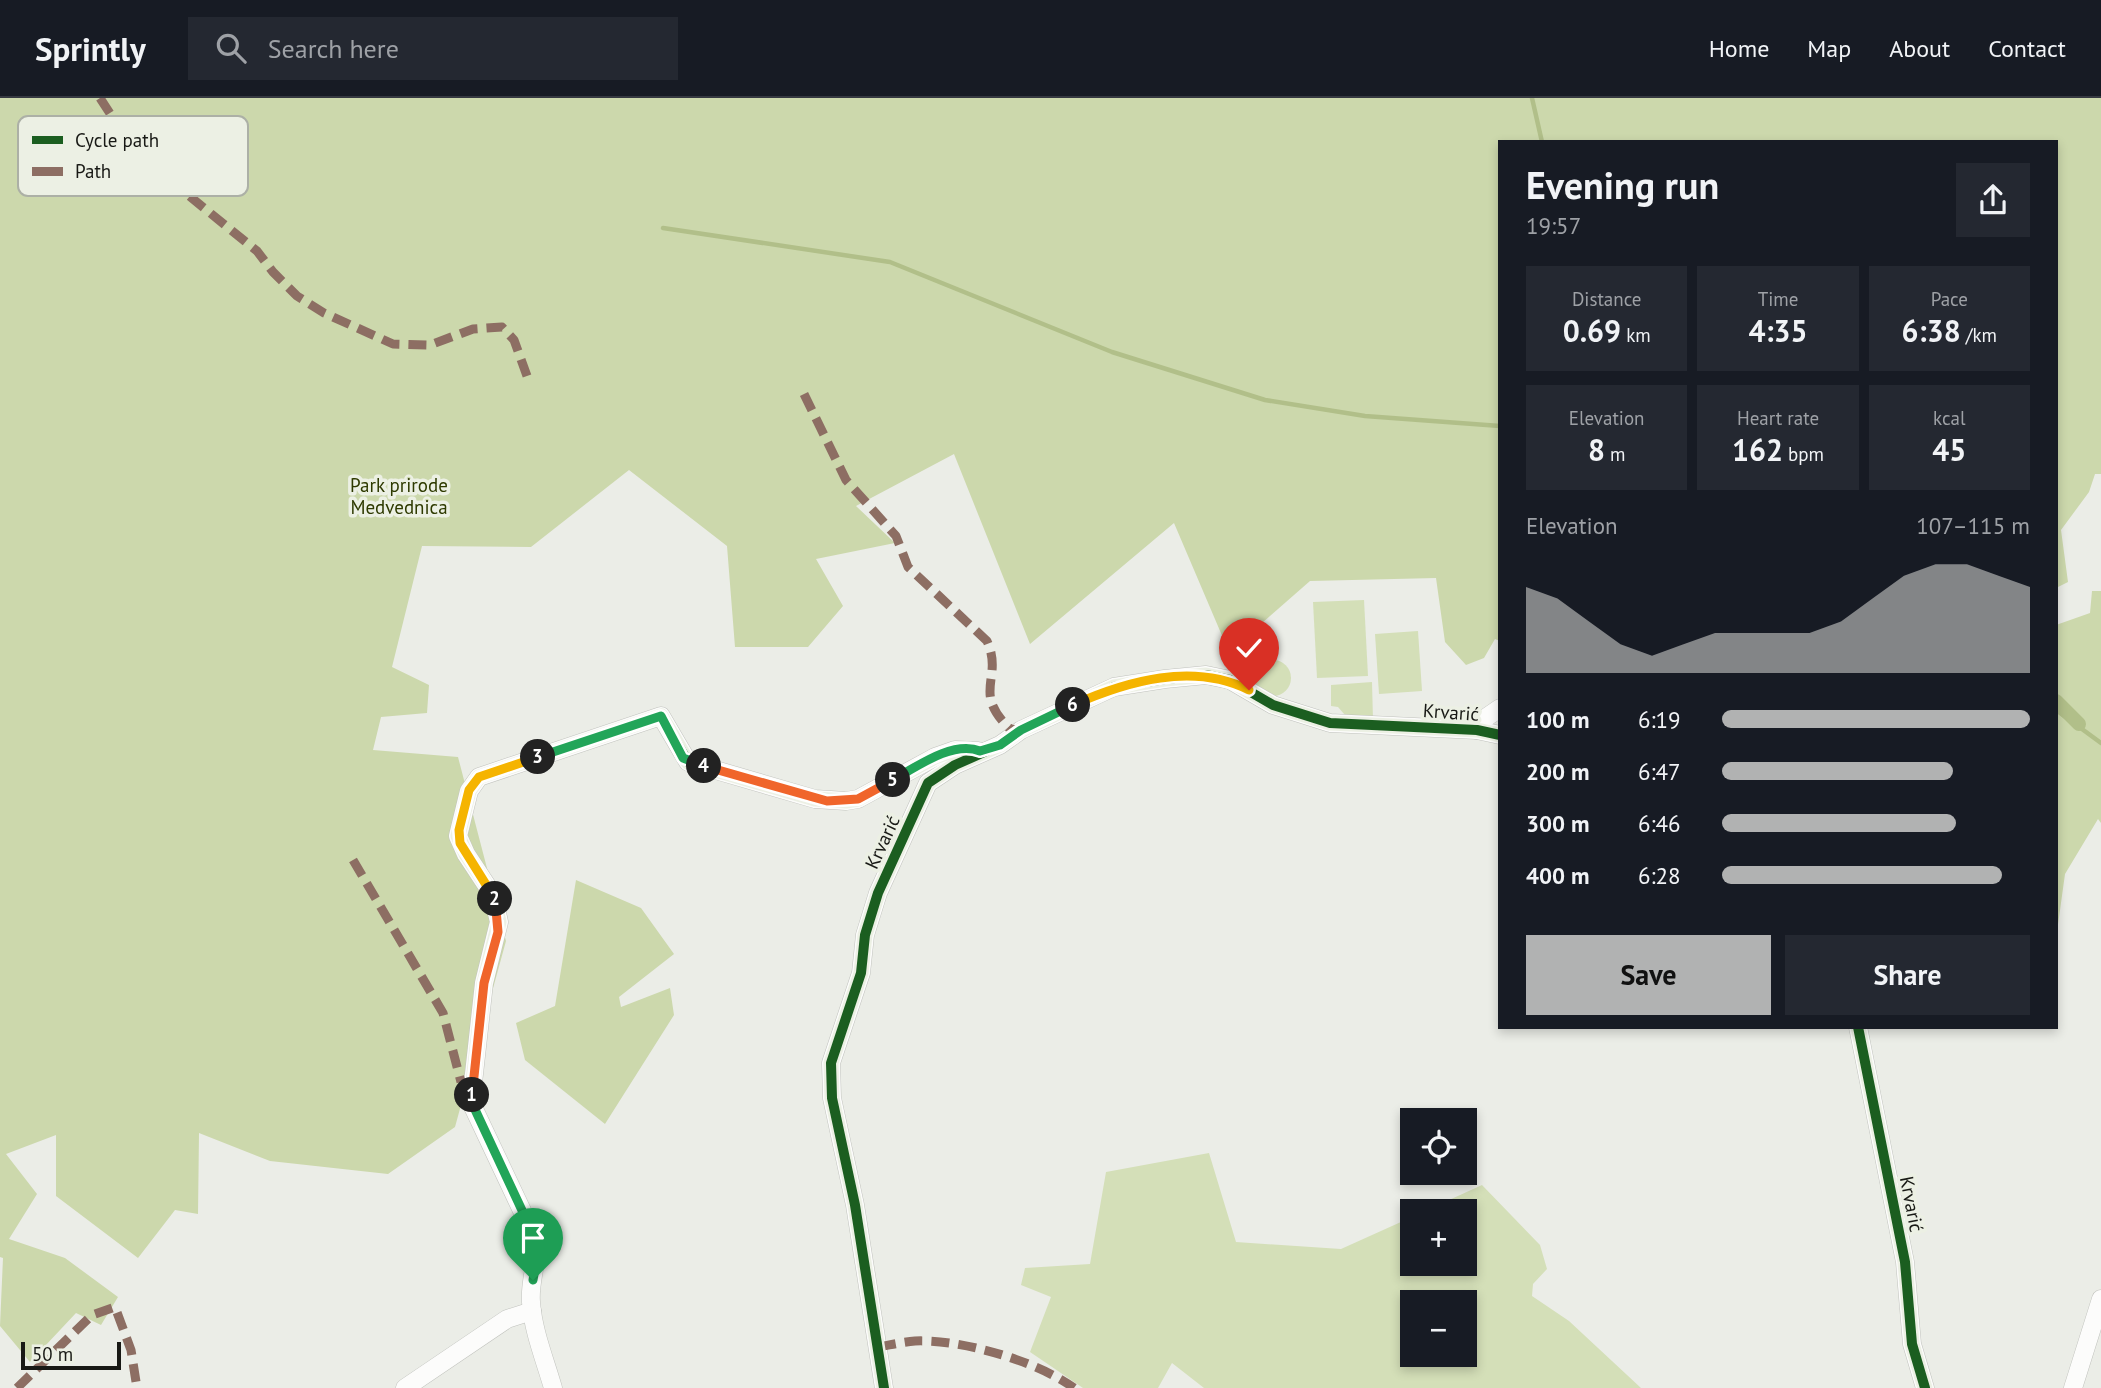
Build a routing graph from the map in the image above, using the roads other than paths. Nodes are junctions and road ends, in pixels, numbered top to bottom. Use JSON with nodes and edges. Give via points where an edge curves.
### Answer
{"nodes":[{"id":1,"x":1498,"y":709,"type":"edge"},
{"id":2,"x":1477,"y":730,"type":"junction"},
{"id":3,"x":1498,"y":735,"type":"edge"},
{"id":4,"x":980,"y":751,"type":"junction"},
{"id":5,"x":1858,"y":1029,"type":"edge"},
{"id":6,"x":461,"y":1082,"type":"dead end"},
{"id":7,"x":471,"y":1101,"type":"junction"},
{"id":8,"x":2101,"y":1299,"type":"edge"},
{"id":9,"x":532,"y":1311,"type":"junction"},
{"id":10,"x":405,"y":1388,"type":"edge"},
{"id":11,"x":553,"y":1388,"type":"edge"},
{"id":12,"x":884,"y":1388,"type":"edge"},
{"id":13,"x":1924,"y":1388,"type":"edge"},
{"id":14,"x":2073,"y":1388,"type":"edge"}],
"edges":[{"from":1,"to":2,"type":"street"},
{"from":2,"to":3,"type":"street","name":"Krvarić"},
{"from":2,"to":4,"type":"street","name":"Krvarić","via":[[1330,723],[1273,705],[1230,680],[1206,676],[1114,687]]},
{"from":4,"to":7,"type":"street","via":[[955,750],[858,799],[827,801],[688,762],[661,716],[479,777],[469,790],[458,836],[493,895],[499,922],[484,983]]},
{"from":4,"to":12,"type":"street","name":"Krvarić","via":[[928,783],[878,893],[864,935],[860,973],[831,1063],[832,1098],[855,1205]]},
{"from":5,"to":13,"type":"street","name":"Krvarić","via":[[1905,1262],[1912,1344]]},
{"from":6,"to":7,"type":"street"},
{"from":7,"to":9,"type":"street","via":[[534,1236],[537,1258]]},
{"from":8,"to":14,"type":"street"},
{"from":9,"to":10,"type":"street","via":[[508,1319]]},
{"from":9,"to":11,"type":"street"}]}
